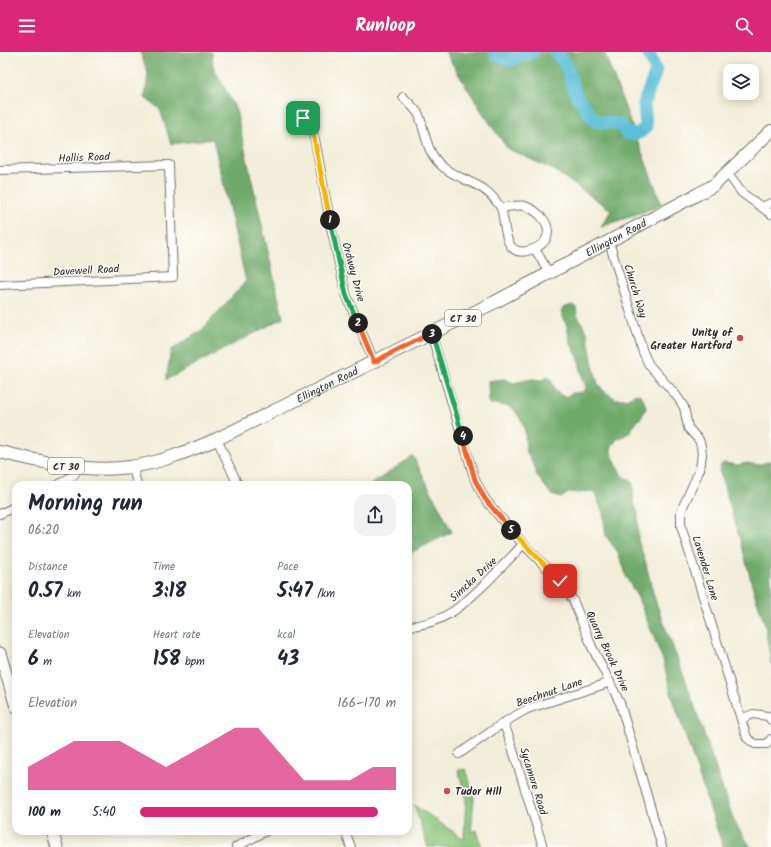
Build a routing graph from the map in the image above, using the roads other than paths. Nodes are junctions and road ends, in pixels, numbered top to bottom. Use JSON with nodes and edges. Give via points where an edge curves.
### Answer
{"nodes":[{"id":1,"x":403,"y":97,"type":"dead end"},
{"id":2,"x":303,"y":118,"type":"dead end"},
{"id":3,"x":771,"y":131,"type":"edge"},
{"id":4,"x":0,"y":170,"type":"edge"},
{"id":5,"x":727,"y":173,"type":"junction"},
{"id":6,"x":771,"y":203,"type":"edge"},
{"id":7,"x":762,"y":207,"type":"junction"},
{"id":8,"x":501,"y":208,"type":"junction"},
{"id":9,"x":771,"y":214,"type":"edge"},
{"id":10,"x":609,"y":242,"type":"junction"},
{"id":11,"x":535,"y":249,"type":"junction"},
{"id":12,"x":549,"y":273,"type":"junction"},
{"id":13,"x":173,"y":277,"type":"joint"},
{"id":14,"x":0,"y":285,"type":"edge"},
{"id":15,"x":431,"y":333,"type":"junction"},
{"id":16,"x":374,"y":362,"type":"junction"},
{"id":17,"x":688,"y":428,"type":"joint"},
{"id":18,"x":217,"y":439,"type":"junction"},
{"id":19,"x":0,"y":452,"type":"edge"},
{"id":20,"x":133,"y":467,"type":"junction"},
{"id":21,"x":78,"y":468,"type":"junction"},
{"id":22,"x":64,"y":481,"type":"edge"},
{"id":23,"x":136,"y":481,"type":"edge"},
{"id":24,"x":236,"y":481,"type":"edge"},
{"id":25,"x":12,"y":508,"type":"edge"},
{"id":26,"x":0,"y":514,"type":"edge"},
{"id":27,"x":523,"y":544,"type":"junction"},
{"id":28,"x":412,"y":626,"type":"edge"},
{"id":29,"x":0,"y":653,"type":"edge"},
{"id":30,"x":610,"y":682,"type":"junction"},
{"id":31,"x":12,"y":694,"type":"edge"},
{"id":32,"x":741,"y":719,"type":"junction"},
{"id":33,"x":771,"y":720,"type":"edge"},
{"id":34,"x":503,"y":723,"type":"junction"},
{"id":35,"x":771,"y":739,"type":"edge"},
{"id":36,"x":459,"y":754,"type":"dead end"},
{"id":37,"x":53,"y":835,"type":"edge"},
{"id":38,"x":258,"y":835,"type":"edge"},
{"id":39,"x":346,"y":835,"type":"edge"},
{"id":40,"x":57,"y":847,"type":"edge"},
{"id":41,"x":236,"y":847,"type":"edge"},
{"id":42,"x":351,"y":847,"type":"edge"},
{"id":43,"x":543,"y":847,"type":"edge"},
{"id":44,"x":662,"y":847,"type":"edge"}],
"edges":[{"from":1,"to":8,"type":"street","via":[[418,114],[434,159],[455,175],[490,193]]},
{"from":2,"to":16,"type":"street","name":"Ordway Drive","via":[[310,126],[315,140],[346,294]]},
{"from":3,"to":5,"type":"main road","name":"Ellington Road","number":"CT 30"},
{"from":4,"to":13,"type":"street","name":"Hollis Road","via":[[169,165]]},
{"from":5,"to":7,"type":"street","via":[[742,193]]},
{"from":5,"to":10,"type":"main road","name":"Ellington Road","number":"CT 30","via":[[714,185]]},
{"from":6,"to":7,"type":"street"},
{"from":7,"to":9,"type":"street"},
{"from":8,"to":11,"type":"street","via":[[505,235],[513,248],[522,252]]},
{"from":8,"to":11,"type":"street","via":[[524,206],[544,218],[548,226],[548,235],[544,243]]},
{"from":10,"to":12,"type":"main road","name":"Ellington Road","number":"CT 30"},
{"from":10,"to":17,"type":"street","name":"Church Way","via":[[643,352],[649,365],[684,407]]},
{"from":11,"to":12,"type":"street"},
{"from":12,"to":15,"type":"main road","name":"Ellington Road","number":"CT 30"},
{"from":13,"to":14,"type":"street","name":"Davewell Road"},
{"from":15,"to":16,"type":"main road","name":"Ellington Road","number":"CT 30"},
{"from":15,"to":27,"type":"street","name":"Quarry Brook Drive","via":[[475,480],[485,499]]},
{"from":16,"to":18,"type":"main road","name":"Ellington Road","number":"CT 30"},
{"from":17,"to":32,"type":"street","name":"Lavender Lane","via":[[699,440],[702,454],[700,469],[681,511],[682,526]]},
{"from":18,"to":20,"type":"main road","name":"Ellington Road","number":"CT 30","via":[[156,462]]},
{"from":18,"to":24,"type":"street"},
{"from":19,"to":21,"type":"main road","name":"Ellington Road","number":"CT 30"},
{"from":20,"to":21,"type":"main road","name":"Ellington Road","number":"CT 30"},
{"from":20,"to":23,"type":"street"},
{"from":21,"to":22,"type":"street","via":[[74,475]]},
{"from":25,"to":26,"type":"street"},
{"from":27,"to":28,"type":"street","name":"Simcka Drive","via":[[470,599],[452,613],[436,621]]},
{"from":27,"to":30,"type":"street","name":"Quarry Brook Drive","via":[[560,581],[573,600],[592,647]]},
{"from":29,"to":31,"type":"main road"},
{"from":30,"to":34,"type":"street","name":"Beechnut Lane","via":[[527,709]]},
{"from":30,"to":44,"type":"street","name":"Quarry Brook Drive","via":[[620,703]]},
{"from":32,"to":33,"type":"street","via":[[753,714],[768,716]]},
{"from":32,"to":35,"type":"street","name":"Lavender Lane","via":[[747,738],[755,744],[767,744]]},
{"from":34,"to":36,"type":"street","name":"Beechnut Lane"},
{"from":34,"to":43,"type":"street","name":"Sycamore Road"},
{"from":37,"to":40,"type":"main road"},
{"from":38,"to":41,"type":"street"},
{"from":39,"to":42,"type":"street"}]}
